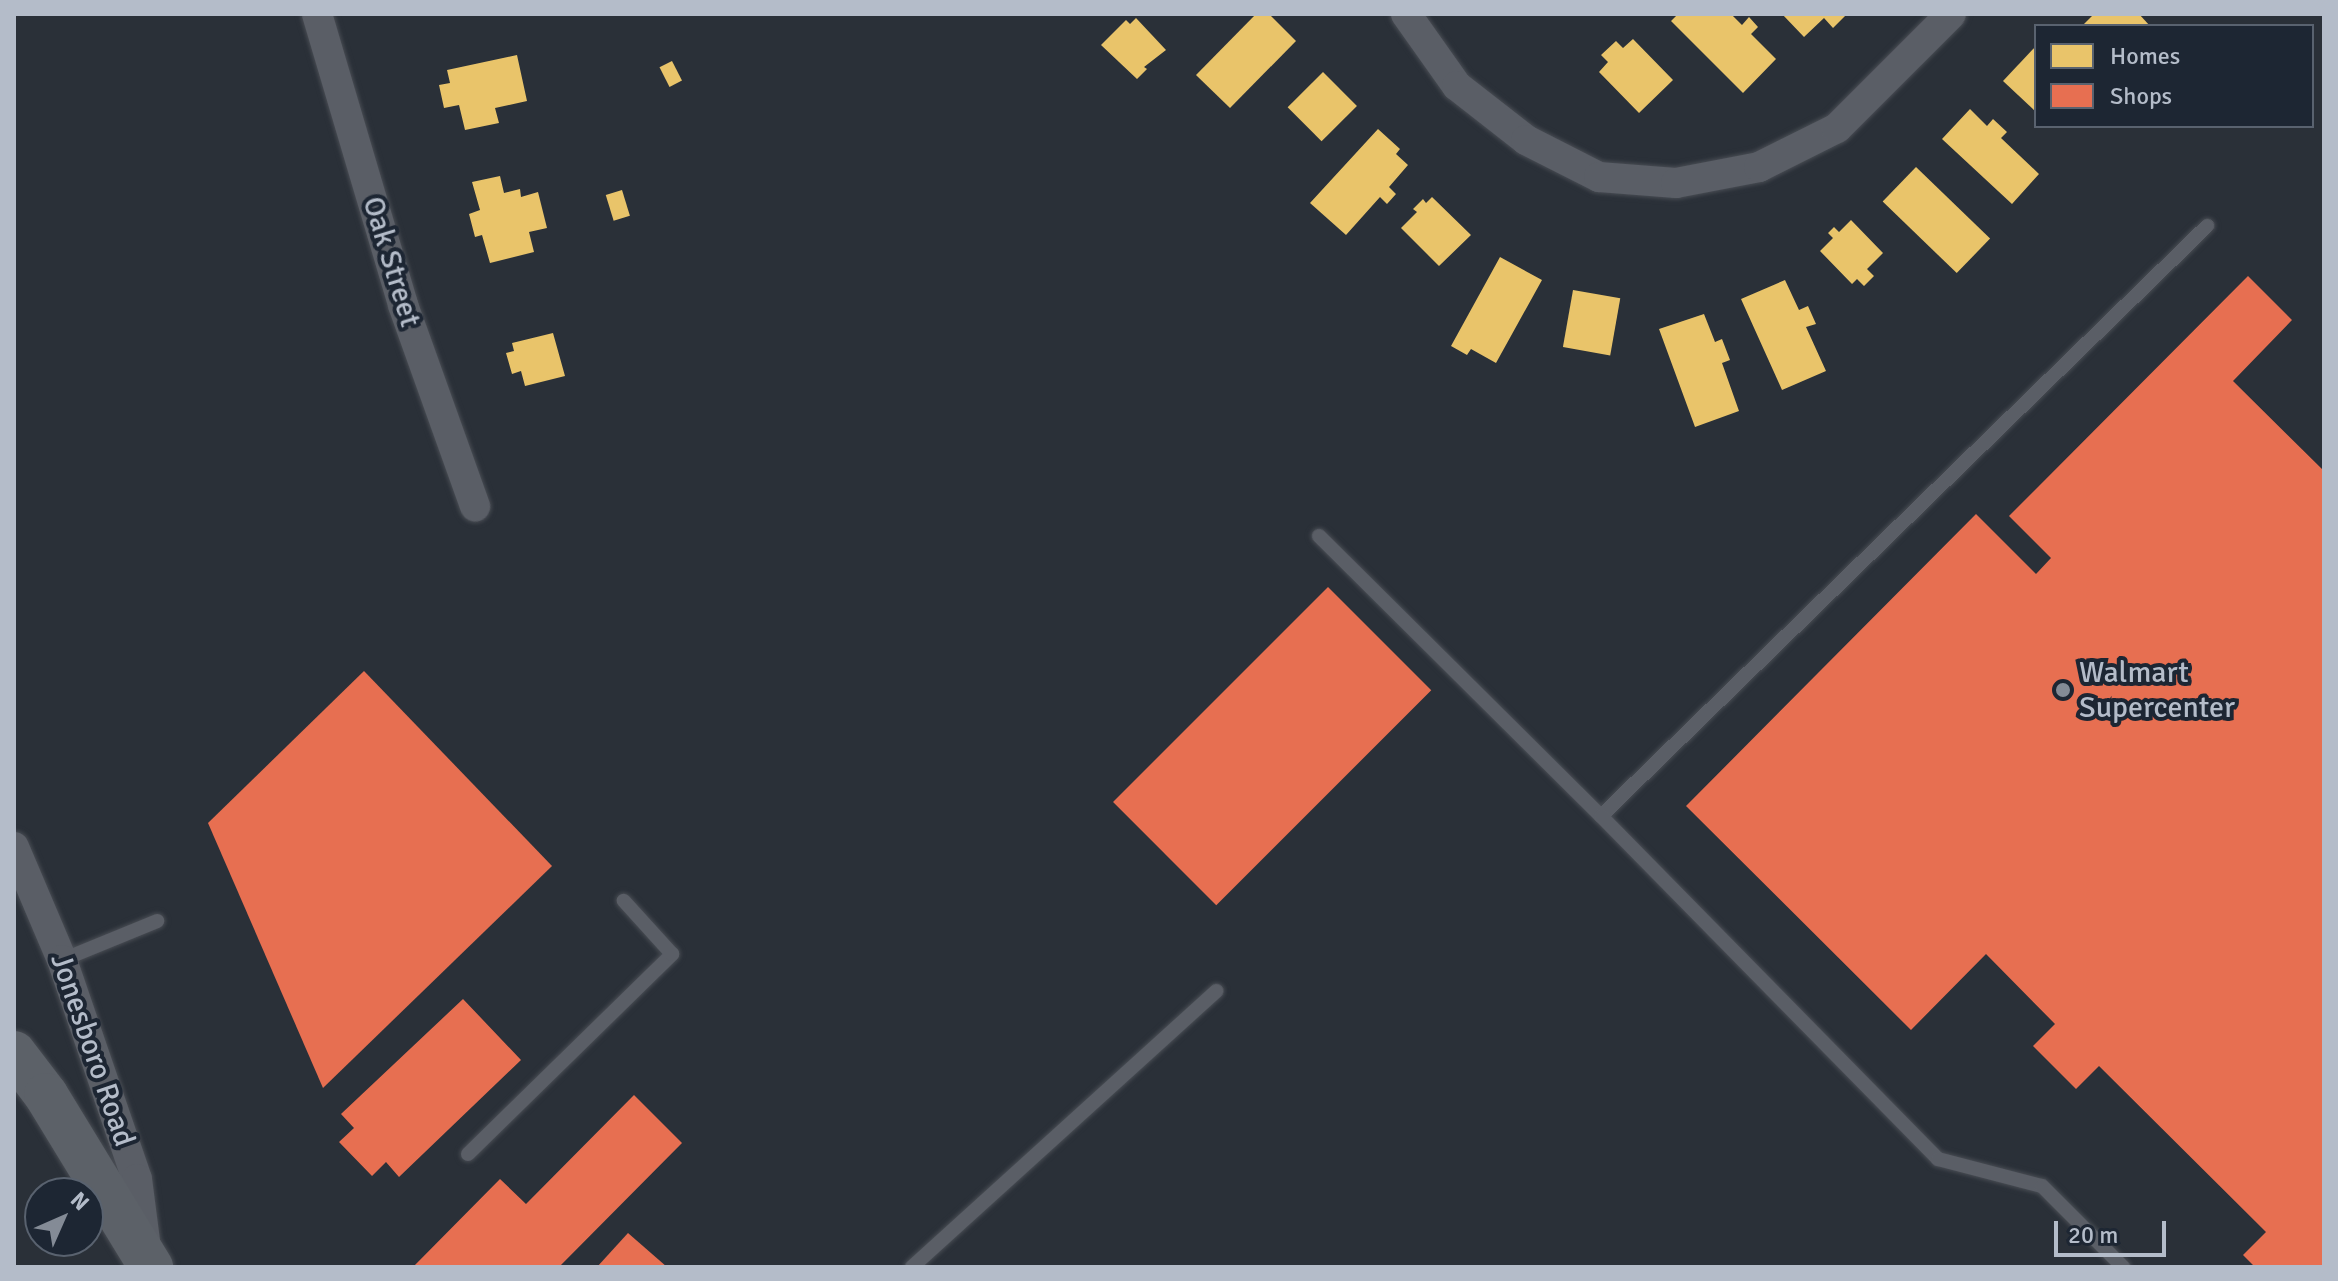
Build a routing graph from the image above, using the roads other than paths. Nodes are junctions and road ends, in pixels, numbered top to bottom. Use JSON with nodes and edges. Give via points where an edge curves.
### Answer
{"nodes":[{"id":1,"x":317,"y":14,"type":"edge"},
{"id":2,"x":1406,"y":14,"type":"edge"},
{"id":3,"x":1951,"y":14,"type":"edge"},
{"id":4,"x":2207,"y":226,"type":"dead end"},
{"id":5,"x":475,"y":506,"type":"dead end"},
{"id":6,"x":1319,"y":536,"type":"dead end"},
{"id":7,"x":1601,"y":816,"type":"junction"},
{"id":8,"x":14,"y":847,"type":"edge"},
{"id":9,"x":624,"y":901,"type":"dead end"},
{"id":10,"x":157,"y":921,"type":"dead end"},
{"id":11,"x":62,"y":960,"type":"junction"},
{"id":12,"x":1216,"y":991,"type":"dead end"},
{"id":13,"x":14,"y":1053,"type":"edge"},
{"id":14,"x":468,"y":1154,"type":"dead end"},
{"id":15,"x":149,"y":1263,"type":"edge"},
{"id":16,"x":912,"y":1267,"type":"edge"},
{"id":17,"x":2123,"y":1267,"type":"edge"}],
"edges":[{"from":1,"to":5,"type":"street","name":"Oak Street","via":[[403,305]]},
{"from":2,"to":3,"type":"street","via":[[1457,86],[1526,140],[1599,177],[1676,183],[1759,167],[1837,128]]},
{"from":4,"to":7,"type":"lane"},
{"from":6,"to":7,"type":"lane"},
{"from":7,"to":17,"type":"lane","via":[[1938,1159],[2042,1186]]},
{"from":8,"to":11,"type":"street","name":"Jonesboro Road"},
{"from":9,"to":14,"type":"lane","via":[[672,954]]},
{"from":10,"to":11,"type":"lane"},
{"from":11,"to":15,"type":"street","name":"Jonesboro Road","via":[[137,1179]]},
{"from":12,"to":16,"type":"lane"},
{"from":13,"to":15,"type":"main road","name":"Jonesboro Road","via":[[46,1095]]}]}
